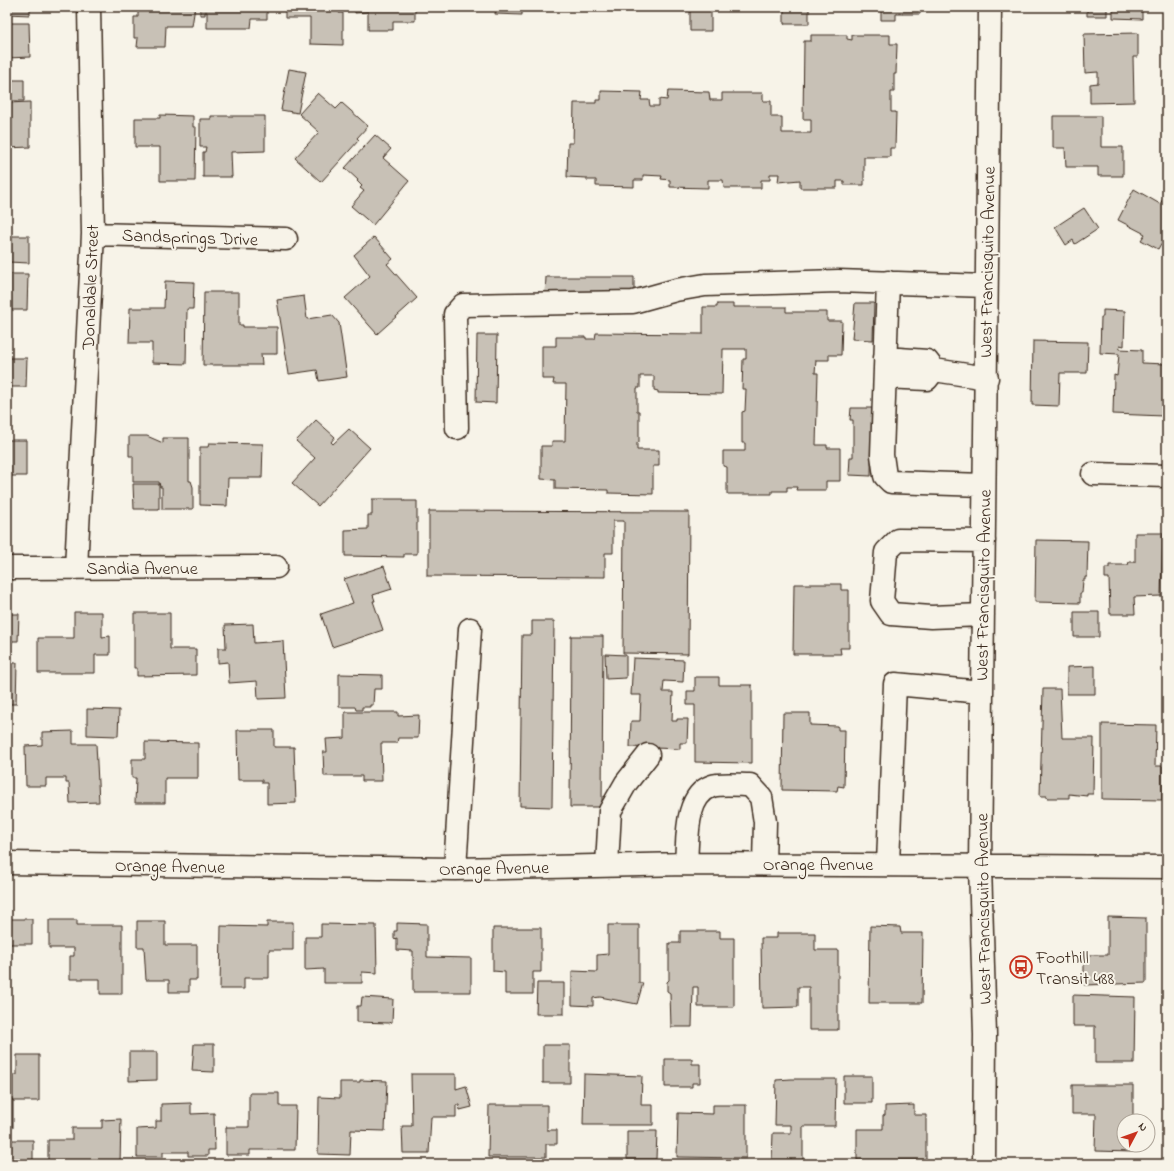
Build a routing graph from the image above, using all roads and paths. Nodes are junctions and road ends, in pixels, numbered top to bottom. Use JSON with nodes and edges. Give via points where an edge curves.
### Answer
{"nodes":[{"id":1,"x":89,"y":7,"type":"edge"},
{"id":2,"x":990,"y":7,"type":"edge"},
{"id":3,"x":93,"y":234,"type":"junction"},
{"id":4,"x":286,"y":239,"type":"dead end"},
{"id":5,"x":888,"y":282,"type":"junction"},
{"id":6,"x":986,"y":286,"type":"junction"},
{"id":7,"x":885,"y":368,"type":"junction"},
{"id":8,"x":987,"y":378,"type":"junction"},
{"id":9,"x":456,"y":428,"type":"dead end"},
{"id":10,"x":1093,"y":474,"type":"dead end"},
{"id":11,"x":1167,"y":476,"type":"edge"},
{"id":12,"x":984,"y":485,"type":"junction"},
{"id":13,"x":984,"y":541,"type":"junction"},
{"id":14,"x":276,"y":567,"type":"dead end"},
{"id":15,"x":7,"y":568,"type":"edge"},
{"id":16,"x":76,"y":568,"type":"junction"},
{"id":17,"x":983,"y":615,"type":"junction"},
{"id":18,"x":470,"y":629,"type":"dead end"},
{"id":19,"x":982,"y":692,"type":"junction"},
{"id":20,"x":648,"y":755,"type":"dead end"},
{"id":21,"x":7,"y":863,"type":"edge"},
{"id":22,"x":686,"y":864,"type":"junction"},
{"id":23,"x":764,"y":864,"type":"junction"},
{"id":24,"x":888,"y":864,"type":"junction"},
{"id":25,"x":607,"y":865,"type":"junction"},
{"id":26,"x":980,"y":865,"type":"junction"},
{"id":27,"x":1167,"y":867,"type":"edge"},
{"id":28,"x":455,"y":870,"type":"junction"},
{"id":29,"x":984,"y":1164,"type":"edge"}],
"edges":[{"from":1,"to":3,"type":"street","name":"Donaldale Street"},
{"from":2,"to":6,"type":"street","name":"West Francisquito Avenue"},
{"from":3,"to":4,"type":"street","name":"Sandsprings Drive"},
{"from":3,"to":16,"type":"street","name":"Donaldale Street"},
{"from":5,"to":6,"type":"street"},
{"from":5,"to":7,"type":"street"},
{"from":5,"to":9,"type":"street","via":[[705,285],[633,302],[463,305],[455,314]]},
{"from":6,"to":8,"type":"street","name":"West Francisquito Avenue"},
{"from":7,"to":8,"type":"street","via":[[927,362],[934,370]]},
{"from":7,"to":12,"type":"street","via":[[882,455],[885,476],[891,482]]},
{"from":8,"to":12,"type":"street","name":"West Francisquito Avenue"},
{"from":10,"to":11,"type":"street"},
{"from":12,"to":13,"type":"street","name":"West Francisquito Avenue"},
{"from":13,"to":17,"type":"street","name":"West Francisquito Avenue"},
{"from":13,"to":17,"type":"street","via":[[898,540],[886,552],[882,601],[891,614],[931,617]]},
{"from":14,"to":16,"type":"street","name":"Sandia Avenue"},
{"from":15,"to":16,"type":"street","name":"Sandia Avenue"},
{"from":17,"to":19,"type":"street","name":"West Francisquito Avenue"},
{"from":18,"to":28,"type":"street"},
{"from":19,"to":24,"type":"street","via":[[895,684]]},
{"from":19,"to":26,"type":"street","name":"West Francisquito Avenue"},
{"from":20,"to":25,"type":"street","via":[[626,783],[610,811]]},
{"from":21,"to":28,"type":"street","name":"Orange Avenue"},
{"from":22,"to":23,"type":"street","name":"Orange Avenue"},
{"from":22,"to":23,"type":"street","via":[[690,818],[696,798],[712,786],[750,785],[761,797],[765,822]]},
{"from":22,"to":25,"type":"street","name":"Orange Avenue"},
{"from":23,"to":24,"type":"street","name":"Orange Avenue"},
{"from":24,"to":26,"type":"street","name":"Orange Avenue"},
{"from":25,"to":28,"type":"street","name":"Orange Avenue"},
{"from":26,"to":27,"type":"street","name":"Orange Avenue"},
{"from":26,"to":29,"type":"street","name":"West Francisquito Avenue","via":[[985,1035]]}]}
